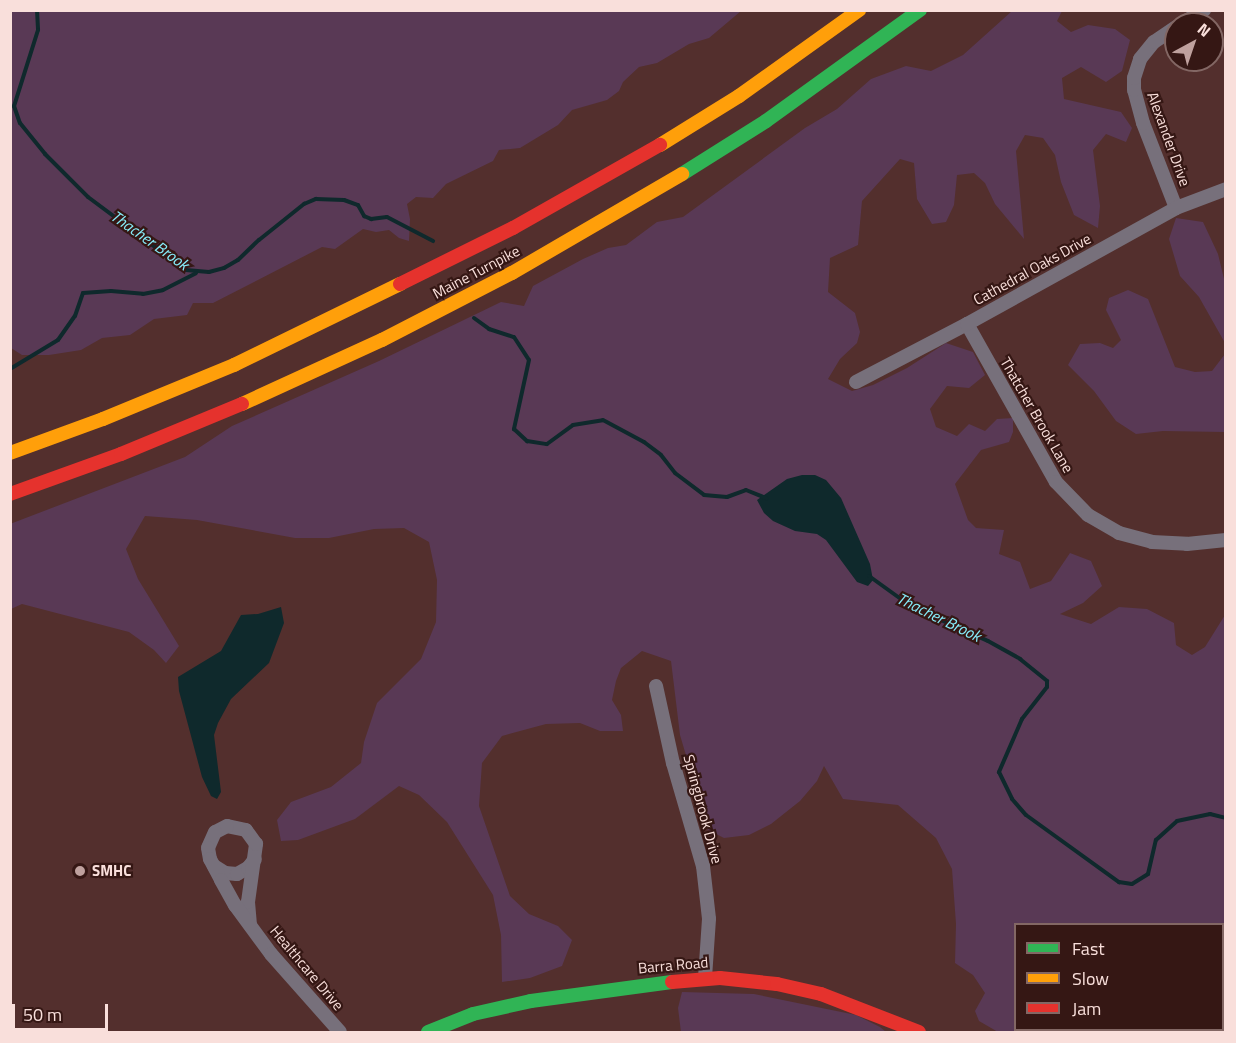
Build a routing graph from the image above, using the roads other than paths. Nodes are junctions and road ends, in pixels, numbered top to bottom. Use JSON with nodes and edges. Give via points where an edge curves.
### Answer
{"nodes":[{"id":1,"x":859,"y":10,"type":"edge"},
{"id":2,"x":920,"y":10,"type":"edge"},
{"id":3,"x":1164,"y":35,"type":"edge"},
{"id":4,"x":1226,"y":189,"type":"edge"},
{"id":5,"x":1176,"y":208,"type":"junction"},
{"id":6,"x":967,"y":324,"type":"junction"},
{"id":7,"x":856,"y":382,"type":"dead end"},
{"id":8,"x":10,"y":453,"type":"edge"},
{"id":9,"x":10,"y":494,"type":"edge"},
{"id":10,"x":1226,"y":540,"type":"edge"},
{"id":11,"x":656,"y":686,"type":"dead end"},
{"id":12,"x":256,"y":852,"type":"junction"},
{"id":13,"x":214,"y":866,"type":"junction"},
{"id":14,"x":250,"y":925,"type":"junction"},
{"id":15,"x":705,"y":978,"type":"junction"},
{"id":16,"x":340,"y":1032,"type":"edge"},
{"id":17,"x":428,"y":1032,"type":"edge"},
{"id":18,"x":919,"y":1032,"type":"edge"}],
"edges":[{"from":1,"to":8,"type":"main road","name":"Maine Turnpike","via":[[739,96],[612,174],[513,228],[234,365]]},
{"from":2,"to":9,"type":"main road","name":"Maine Turnpike","via":[[766,121],[640,200],[512,273],[382,340],[252,400]]},
{"from":3,"to":5,"type":"street","name":"Alexander Drive","via":[[1140,59],[1134,90]]},
{"from":4,"to":5,"type":"street","name":"Cathedral Oaks Drive"},
{"from":5,"to":6,"type":"street","name":"Cathedral Oaks Drive"},
{"from":6,"to":7,"type":"street","name":"Cathedral Oaks Drive"},
{"from":6,"to":10,"type":"street","name":"Thatcher Brook Lane","via":[[1037,452],[1078,507],[1108,528],[1140,540],[1187,544]]},
{"from":11,"to":15,"type":"street","name":"Springbrook Drive","via":[[673,763],[704,866],[709,919]]},
{"from":12,"to":13,"type":"street","via":[[251,865],[241,872],[225,873]]},
{"from":12,"to":13,"type":"street","via":[[249,832],[231,825],[215,832],[210,840],[208,852]]},
{"from":12,"to":14,"type":"street","name":"Healthcare Drive","via":[[249,894]]},
{"from":13,"to":14,"type":"street","name":"Healthcare Drive"},
{"from":14,"to":16,"type":"street","name":"Healthcare Drive"},
{"from":15,"to":17,"type":"main road","name":"Barra Road","via":[[591,991],[491,1009]]},
{"from":15,"to":18,"type":"main road","name":"Barra Road","via":[[758,981],[821,994]]}]}
